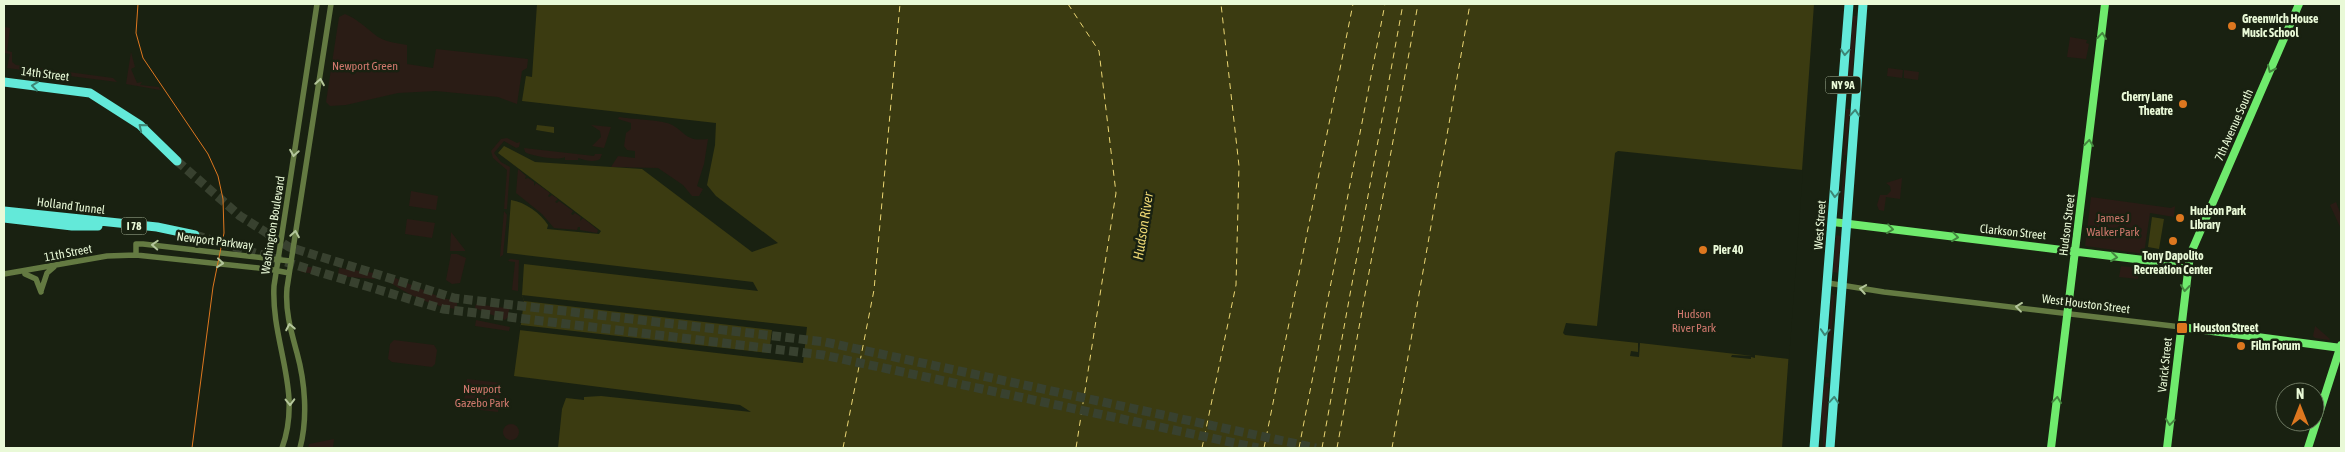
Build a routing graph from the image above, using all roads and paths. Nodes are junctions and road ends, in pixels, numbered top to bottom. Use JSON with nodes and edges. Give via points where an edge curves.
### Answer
{"nodes":[{"id":1,"x":317,"y":4,"type":"edge"},
{"id":2,"x":323,"y":4,"type":"edge"},
{"id":3,"x":331,"y":4,"type":"edge"},
{"id":4,"x":1849,"y":4,"type":"edge"},
{"id":5,"x":1863,"y":4,"type":"edge"},
{"id":6,"x":2105,"y":4,"type":"edge"},
{"id":7,"x":2299,"y":4,"type":"edge"},
{"id":8,"x":4,"y":82,"type":"edge"},
{"id":9,"x":177,"y":161,"type":"tunnel mouth"},
{"id":10,"x":4,"y":211,"type":"edge"},
{"id":11,"x":4,"y":218,"type":"edge"},
{"id":12,"x":1833,"y":222,"type":"junction"},
{"id":13,"x":1847,"y":224,"type":"junction"},
{"id":14,"x":136,"y":226,"type":"junction"},
{"id":15,"x":195,"y":235,"type":"tunnel mouth"},
{"id":16,"x":2075,"y":252,"type":"junction"},
{"id":17,"x":136,"y":255,"type":"junction"},
{"id":18,"x":2190,"y":255,"type":"junction"},
{"id":19,"x":278,"y":259,"type":"junction"},
{"id":20,"x":290,"y":261,"type":"junction"},
{"id":21,"x":2152,"y":261,"type":"junction"},
{"id":22,"x":56,"y":266,"type":"junction"},
{"id":23,"x":2187,"y":269,"type":"junction"},
{"id":24,"x":276,"y":270,"type":"junction"},
{"id":25,"x":15,"y":273,"type":"junction"},
{"id":26,"x":289,"y":273,"type":"junction"},
{"id":27,"x":4,"y":274,"type":"edge"},
{"id":28,"x":1828,"y":283,"type":"junction"},
{"id":29,"x":1842,"y":285,"type":"junction"},
{"id":30,"x":2068,"y":314,"type":"junction"},
{"id":31,"x":2181,"y":327,"type":"junction"},
{"id":32,"x":2341,"y":347,"type":"edge"},
{"id":33,"x":2341,"y":361,"type":"edge"},
{"id":34,"x":2334,"y":367,"type":"junction"},
{"id":35,"x":282,"y":448,"type":"edge"},
{"id":36,"x":300,"y":448,"type":"edge"},
{"id":37,"x":1814,"y":448,"type":"edge"},
{"id":38,"x":1830,"y":448,"type":"edge"},
{"id":39,"x":2051,"y":448,"type":"edge"},
{"id":40,"x":2167,"y":448,"type":"edge"},
{"id":41,"x":2308,"y":448,"type":"edge"}],
"edges":[{"from":1,"to":19,"type":"street","name":"Washington Boulevard","one_way":true},
{"from":2,"to":3,"type":"street"},
{"from":20,"to":3,"type":"street","name":"Washington Boulevard","one_way":true},
{"from":4,"to":12,"type":"highway","name":"West Street","number":"NY 9A","one_way":true},
{"from":13,"to":5,"type":"highway","number":"NY 9A","one_way":true},
{"from":16,"to":6,"type":"main road","name":"Hudson Street","one_way":true},
{"from":7,"to":18,"type":"main road","name":"7th Avenue South","one_way":true},
{"from":9,"to":8,"type":"highway","name":"14th Street","one_way":true,"via":[[135,122],[92,94]]},
{"from":10,"to":14,"type":"highway","name":"Holland Tunnel","number":"I 78"},
{"from":11,"to":14,"type":"highway","name":"Holland Tunnel","number":"I 78","via":[[72,226]]},
{"from":12,"to":13,"type":"main road","name":"Clarkson Street"},
{"from":12,"to":28,"type":"highway","name":"West Street","number":"NY 9A"},
{"from":13,"to":16,"type":"main road","name":"Clarkson Street","one_way":true},
{"from":13,"to":29,"type":"highway","number":"NY 9A"},
{"from":14,"to":15,"type":"highway","name":"Holland Tunnel","number":"I 78"},
{"from":16,"to":21,"type":"main road","name":"Clarkson Street","one_way":true},
{"from":16,"to":30,"type":"main road","name":"Hudson Street"},
{"from":19,"to":17,"type":"street","name":"Newport Parkway","one_way":true,"via":[[136,244]]},
{"from":17,"to":22,"type":"street","name":"11th Street","via":[[107,256]]},
{"from":17,"to":24,"type":"street","name":"Newport Parkway","one_way":true},
{"from":18,"to":21,"type":"main road","name":"Clarkson Street"},
{"from":18,"to":23,"type":"main road","name":"Varick Street"},
{"from":19,"to":20,"type":"street","name":"Newport Parkway"},
{"from":19,"to":24,"type":"street","name":"Washington Boulevard"},
{"from":20,"to":26,"type":"street","name":"Washington Boulevard"},
{"from":21,"to":23,"type":"main road"},
{"from":22,"to":25,"type":"street","name":"11th Street"},
{"from":22,"to":25,"type":"street","via":[[47,273],[41,292],[34,277]]},
{"from":23,"to":31,"type":"main road","name":"Varick Street","one_way":true},
{"from":24,"to":26,"type":"street","name":"Newport Parkway"},
{"from":24,"to":35,"type":"street","name":"Washington Boulevard","one_way":true,"via":[[274,303],[290,399],[289,422]]},
{"from":25,"to":27,"type":"street","name":"11th Street"},
{"from":36,"to":26,"type":"street","name":"Washington Boulevard","one_way":true,"via":[[304,400],[287,311]]},
{"from":28,"to":29,"type":"street","name":"West Houston Street"},
{"from":28,"to":37,"type":"highway","name":"West Street","number":"NY 9A","one_way":true},
{"from":30,"to":29,"type":"street","name":"West Houston Street","one_way":true},
{"from":38,"to":29,"type":"highway","number":"NY 9A","one_way":true},
{"from":30,"to":31,"type":"street","name":"West Houston Street"},
{"from":39,"to":30,"type":"main road","name":"Hudson Street","one_way":true},
{"from":31,"to":32,"type":"main road","name":"West Houston Street"},
{"from":31,"to":40,"type":"main road","name":"Varick Street","one_way":true},
{"from":32,"to":34,"type":"main road"},
{"from":33,"to":34,"type":"main road"},
{"from":34,"to":41,"type":"main road"}]}
